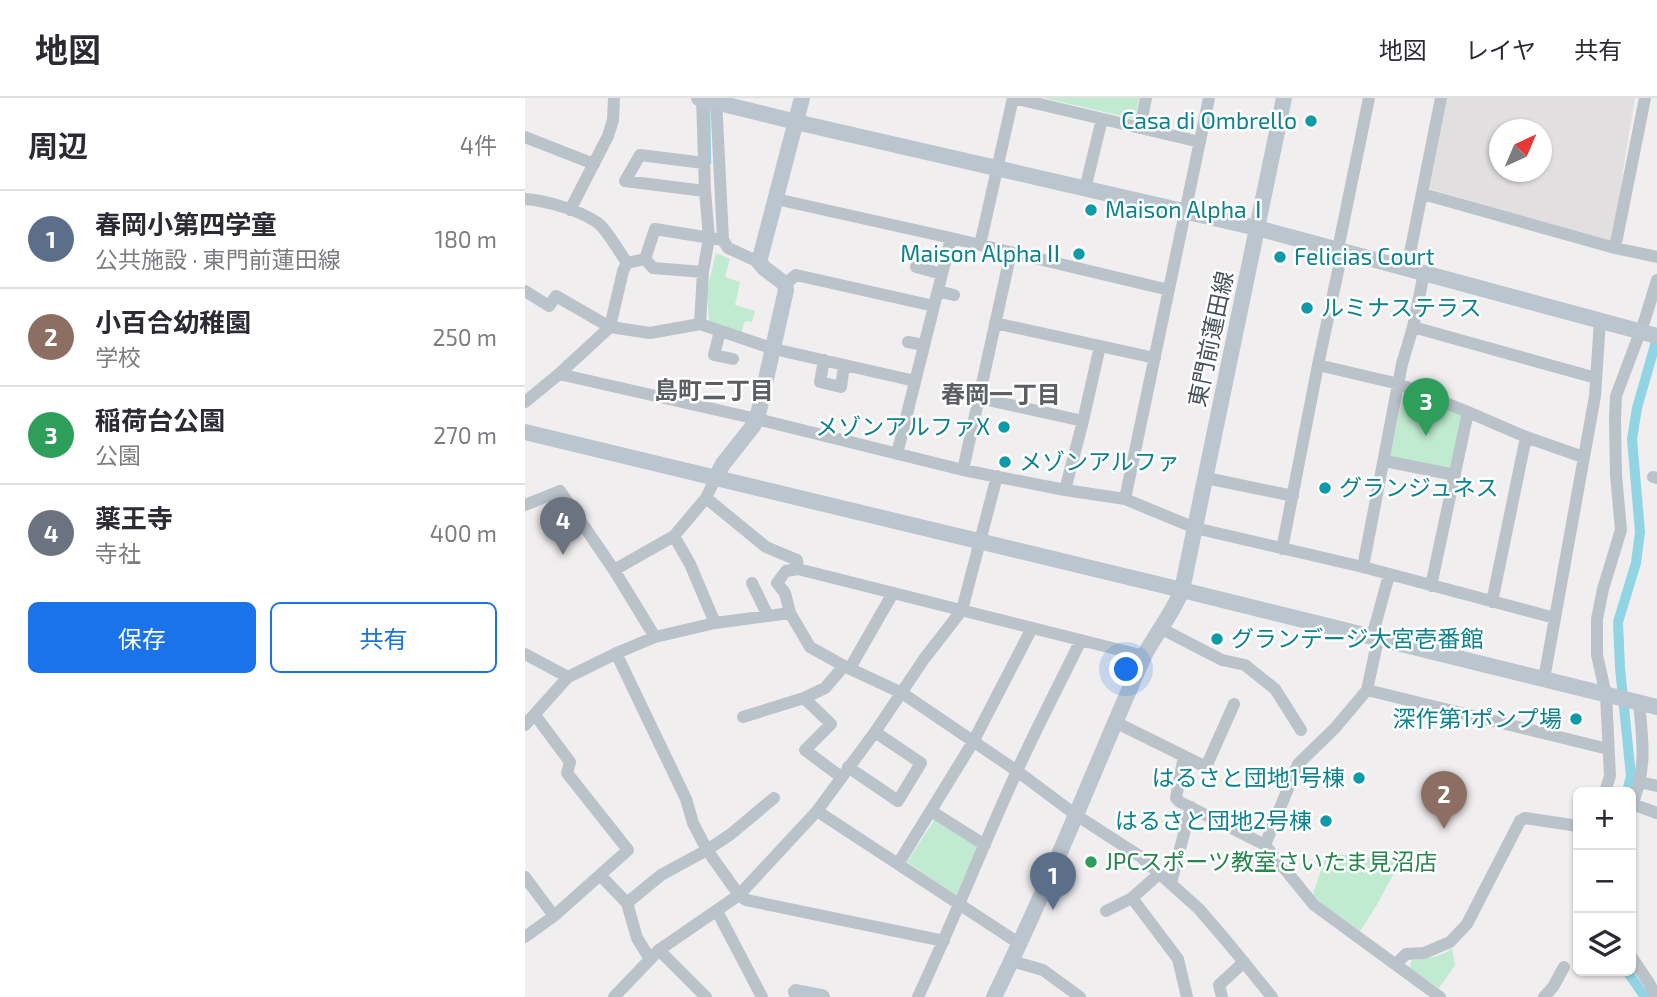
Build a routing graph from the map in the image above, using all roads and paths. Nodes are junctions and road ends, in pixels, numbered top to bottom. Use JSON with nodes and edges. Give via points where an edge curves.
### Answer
{"nodes":[{"id":1,"x":614,"y":98,"type":"edge"},
{"id":2,"x":802,"y":98,"type":"edge"},
{"id":3,"x":1014,"y":98,"type":"edge"},
{"id":4,"x":1146,"y":98,"type":"edge"},
{"id":5,"x":1209,"y":98,"type":"edge"},
{"id":6,"x":1284,"y":98,"type":"edge"},
{"id":7,"x":1369,"y":98,"type":"edge"},
{"id":8,"x":1441,"y":98,"type":"edge"},
{"id":9,"x":1645,"y":98,"type":"edge"},
{"id":10,"x":707,"y":99,"type":"edge"},
{"id":11,"x":1102,"y":119,"type":"junction"},
{"id":12,"x":796,"y":122,"type":"junction"},
{"id":13,"x":1140,"y":128,"type":"junction"},
{"id":14,"x":525,"y":137,"type":"edge"},
{"id":15,"x":1201,"y":142,"type":"junction"},
{"id":16,"x":704,"y":163,"type":"junction"},
{"id":17,"x":594,"y":164,"type":"junction"},
{"id":18,"x":997,"y":168,"type":"junction"},
{"id":19,"x":1085,"y":189,"type":"junction"},
{"id":20,"x":705,"y":191,"type":"junction"},
{"id":21,"x":1423,"y":194,"type":"junction"},
{"id":22,"x":525,"y":199,"type":"edge"},
{"id":23,"x":776,"y":199,"type":"junction"},
{"id":24,"x":570,"y":210,"type":"junction"},
{"id":25,"x":1186,"y":211,"type":"junction"},
{"id":26,"x":1257,"y":228,"type":"junction"},
{"id":27,"x":709,"y":238,"type":"junction"},
{"id":28,"x":951,"y":238,"type":"junction"},
{"id":29,"x":723,"y":240,"type":"junction"},
{"id":30,"x":980,"y":245,"type":"junction"},
{"id":31,"x":1615,"y":248,"type":"junction"},
{"id":32,"x":1338,"y":249,"type":"junction"},
{"id":33,"x":1011,"y":252,"type":"junction"},
{"id":34,"x":1657,"y":257,"type":"edge"},
{"id":35,"x":645,"y":259,"type":"junction"},
{"id":36,"x":759,"y":262,"type":"junction"},
{"id":37,"x":628,"y":263,"type":"junction"},
{"id":38,"x":916,"y":267,"type":"dead end"},
{"id":39,"x":1407,"y":268,"type":"junction"},
{"id":40,"x":703,"y":272,"type":"junction"},
{"id":41,"x":1424,"y":272,"type":"junction"},
{"id":42,"x":942,"y":274,"type":"junction"},
{"id":43,"x":1657,"y":280,"type":"edge"},
{"id":44,"x":785,"y":284,"type":"junction"},
{"id":45,"x":1170,"y":290,"type":"junction"},
{"id":46,"x":525,"y":291,"type":"edge"},
{"id":47,"x":938,"y":291,"type":"junction"},
{"id":48,"x":954,"y":295,"type":"dead end"},
{"id":49,"x":934,"y":306,"type":"junction"},
{"id":50,"x":1600,"y":320,"type":"junction"},
{"id":51,"x":995,"y":323,"type":"junction"},
{"id":52,"x":700,"y":324,"type":"junction"},
{"id":53,"x":610,"y":327,"type":"junction"},
{"id":54,"x":1413,"y":327,"type":"junction"},
{"id":55,"x":720,"y":331,"type":"junction"},
{"id":56,"x":1648,"y":333,"type":"edge"},
{"id":57,"x":908,"y":342,"type":"dead end"},
{"id":58,"x":924,"y":345,"type":"junction"},
{"id":59,"x":1101,"y":346,"type":"junction"},
{"id":60,"x":774,"y":349,"type":"junction"},
{"id":61,"x":1155,"y":358,"type":"junction"},
{"id":62,"x":733,"y":359,"type":"dead end"},
{"id":63,"x":824,"y":360,"type":"junction"},
{"id":64,"x":844,"y":365,"type":"junction"},
{"id":65,"x":1318,"y":365,"type":"junction"},
{"id":66,"x":559,"y":374,"type":"junction"},
{"id":67,"x":1596,"y":378,"type":"junction"},
{"id":68,"x":915,"y":381,"type":"junction"},
{"id":69,"x":1399,"y":384,"type":"junction"},
{"id":70,"x":979,"y":398,"type":"junction"},
{"id":71,"x":525,"y":402,"type":"edge"},
{"id":72,"x":1468,"y":412,"type":"junction"},
{"id":73,"x":757,"y":419,"type":"junction"},
{"id":74,"x":1083,"y":421,"type":"junction"},
{"id":75,"x":525,"y":432,"type":"edge"},
{"id":76,"x":1525,"y":437,"type":"junction"},
{"id":77,"x":897,"y":454,"type":"junction"},
{"id":78,"x":1583,"y":457,"type":"junction"},
{"id":79,"x":1385,"y":461,"type":"junction"},
{"id":80,"x":963,"y":470,"type":"junction"},
{"id":81,"x":1455,"y":475,"type":"junction"},
{"id":82,"x":716,"y":477,"type":"junction"},
{"id":83,"x":997,"y":477,"type":"junction"},
{"id":84,"x":1206,"y":478,"type":"junction"},
{"id":85,"x":1065,"y":490,"type":"junction"},
{"id":86,"x":1293,"y":496,"type":"junction"},
{"id":87,"x":706,"y":498,"type":"junction"},
{"id":88,"x":1125,"y":499,"type":"junction"},
{"id":89,"x":525,"y":505,"type":"edge"},
{"id":90,"x":1195,"y":528,"type":"junction"},
{"id":91,"x":674,"y":536,"type":"junction"},
{"id":92,"x":981,"y":541,"type":"junction"},
{"id":93,"x":1282,"y":549,"type":"junction"},
{"id":94,"x":1363,"y":567,"type":"junction"},
{"id":95,"x":798,"y":569,"type":"junction"},
{"id":96,"x":614,"y":570,"type":"junction"},
{"id":97,"x":1389,"y":575,"type":"junction"},
{"id":98,"x":752,"y":583,"type":"dead end"},
{"id":99,"x":1431,"y":586,"type":"junction"},
{"id":100,"x":1182,"y":590,"type":"junction"},
{"id":101,"x":893,"y":593,"type":"junction"},
{"id":102,"x":1492,"y":602,"type":"junction"},
{"id":103,"x":962,"y":611,"type":"junction"},
{"id":104,"x":790,"y":613,"type":"junction"},
{"id":105,"x":768,"y":616,"type":"junction"},
{"id":106,"x":1555,"y":618,"type":"junction"},
{"id":107,"x":715,"y":623,"type":"junction"},
{"id":108,"x":1032,"y":628,"type":"junction"},
{"id":109,"x":1160,"y":628,"type":"junction"},
{"id":110,"x":655,"y":636,"type":"junction"},
{"id":111,"x":1375,"y":638,"type":"junction"},
{"id":112,"x":1081,"y":640,"type":"junction"},
{"id":113,"x":616,"y":653,"type":"junction"},
{"id":114,"x":525,"y":654,"type":"edge"},
{"id":115,"x":1144,"y":656,"type":"junction"},
{"id":116,"x":847,"y":667,"type":"junction"},
{"id":117,"x":568,"y":677,"type":"junction"},
{"id":118,"x":1544,"y":679,"type":"junction"},
{"id":119,"x":1367,"y":690,"type":"junction"},
{"id":120,"x":902,"y":693,"type":"junction"},
{"id":121,"x":1612,"y":697,"type":"junction"},
{"id":122,"x":804,"y":698,"type":"junction"},
{"id":123,"x":1637,"y":703,"type":"junction"},
{"id":124,"x":1234,"y":704,"type":"dead end"},
{"id":125,"x":1657,"y":707,"type":"edge"},
{"id":126,"x":535,"y":715,"type":"junction"},
{"id":127,"x":743,"y":717,"type":"dead end"},
{"id":128,"x":1115,"y":722,"type":"junction"},
{"id":129,"x":525,"y":725,"type":"edge"},
{"id":130,"x":1301,"y":730,"type":"dead end"},
{"id":131,"x":875,"y":732,"type":"junction"},
{"id":132,"x":973,"y":742,"type":"junction"},
{"id":133,"x":1608,"y":749,"type":"junction"},
{"id":134,"x":1184,"y":756,"type":"junction"},
{"id":135,"x":1017,"y":771,"type":"junction"},
{"id":136,"x":845,"y":772,"type":"junction"},
{"id":137,"x":1640,"y":782,"type":"junction"},
{"id":138,"x":1657,"y":786,"type":"edge"},
{"id":139,"x":1606,"y":787,"type":"edge"},
{"id":140,"x":1636,"y":794,"type":"edge"},
{"id":141,"x":774,"y":798,"type":"dead end"},
{"id":142,"x":1636,"y":806,"type":"edge"},
{"id":143,"x":1191,"y":807,"type":"junction"},
{"id":144,"x":817,"y":811,"type":"junction"},
{"id":145,"x":931,"y":811,"type":"junction"},
{"id":146,"x":1657,"y":813,"type":"edge"},
{"id":147,"x":1076,"y":815,"type":"junction"},
{"id":148,"x":1573,"y":825,"type":"edge"},
{"id":149,"x":985,"y":845,"type":"junction"},
{"id":150,"x":1265,"y":845,"type":"junction"},
{"id":151,"x":707,"y":850,"type":"junction"},
{"id":152,"x":898,"y":864,"type":"junction"},
{"id":153,"x":1160,"y":873,"type":"junction"},
{"id":154,"x":600,"y":874,"type":"junction"},
{"id":155,"x":525,"y":877,"type":"edge"},
{"id":156,"x":1171,"y":883,"type":"junction"},
{"id":157,"x":739,"y":895,"type":"junction"},
{"id":158,"x":1132,"y":898,"type":"junction"},
{"id":159,"x":627,"y":903,"type":"junction"},
{"id":160,"x":959,"y":904,"type":"junction"},
{"id":161,"x":717,"y":911,"type":"junction"},
{"id":162,"x":1106,"y":911,"type":"dead end"},
{"id":163,"x":554,"y":916,"type":"junction"},
{"id":164,"x":525,"y":937,"type":"edge"},
{"id":165,"x":944,"y":941,"type":"junction"},
{"id":166,"x":1020,"y":944,"type":"junction"},
{"id":167,"x":654,"y":955,"type":"junction"},
{"id":168,"x":1012,"y":961,"type":"junction"},
{"id":169,"x":1244,"y":962,"type":"junction"},
{"id":170,"x":1396,"y":964,"type":"junction"},
{"id":171,"x":1636,"y":964,"type":"edge"},
{"id":172,"x":1564,"y":967,"type":"dead end"},
{"id":173,"x":796,"y":992,"type":"dead end"},
{"id":174,"x":1435,"y":995,"type":"edge"},
{"id":175,"x":614,"y":997,"type":"edge"},
{"id":176,"x":706,"y":997,"type":"edge"},
{"id":177,"x":762,"y":997,"type":"edge"},
{"id":178,"x":822,"y":997,"type":"edge"},
{"id":179,"x":918,"y":997,"type":"edge"},
{"id":180,"x":995,"y":997,"type":"edge"},
{"id":181,"x":1080,"y":997,"type":"edge"},
{"id":182,"x":1187,"y":997,"type":"edge"},
{"id":183,"x":1222,"y":997,"type":"edge"},
{"id":184,"x":1272,"y":997,"type":"edge"},
{"id":185,"x":1544,"y":997,"type":"edge"},
{"id":186,"x":1656,"y":997,"type":"edge"}],
"edges":[{"from":1,"to":17,"type":"street","via":[[613,120]]},
{"from":2,"to":12,"type":"street"},
{"from":3,"to":11,"type":"street"},
{"from":3,"to":18,"type":"street"},
{"from":4,"to":13,"type":"street"},
{"from":5,"to":15,"type":"street"},
{"from":6,"to":26,"type":"street","name":"東門前蓮田線"},
{"from":7,"to":32,"type":"street"},
{"from":8,"to":21,"type":"street"},
{"from":9,"to":31,"type":"street"},
{"from":10,"to":12,"type":"street"},
{"from":10,"to":16,"type":"street"},
{"from":10,"to":29,"type":"street"},
{"from":11,"to":13,"type":"street"},
{"from":11,"to":19,"type":"street"},
{"from":12,"to":18,"type":"street"},
{"from":12,"to":23,"type":"street"},
{"from":13,"to":15,"type":"street"},
{"from":14,"to":17,"type":"street"},
{"from":15,"to":25,"type":"street"},
{"from":16,"to":20,"type":"street"},
{"from":16,"to":20,"type":"street","via":[[640,155],[625,181]]},
{"from":17,"to":24,"type":"street"},
{"from":18,"to":19,"type":"street"},
{"from":18,"to":30,"type":"street"},
{"from":19,"to":25,"type":"street"},
{"from":20,"to":27,"type":"street"},
{"from":21,"to":31,"type":"street"},
{"from":21,"to":39,"type":"street"},
{"from":22,"to":24,"type":"street"},
{"from":23,"to":28,"type":"street"},
{"from":23,"to":36,"type":"street"},
{"from":24,"to":37,"type":"street","via":[[599,224]]},
{"from":25,"to":26,"type":"street"},
{"from":25,"to":45,"type":"street"},
{"from":26,"to":32,"type":"street"},
{"from":26,"to":84,"type":"street","name":"東門前蓮田線"},
{"from":27,"to":29,"type":"street"},
{"from":27,"to":35,"type":"street","via":[[655,229]]},
{"from":27,"to":40,"type":"street"},
{"from":28,"to":30,"type":"street"},
{"from":28,"to":42,"type":"street"},
{"from":29,"to":36,"type":"street","via":[[728,248]]},
{"from":30,"to":33,"type":"street"},
{"from":31,"to":34,"type":"street"},
{"from":32,"to":39,"type":"street"},
{"from":32,"to":65,"type":"street","via":[[1341,257]]},
{"from":33,"to":45,"type":"street"},
{"from":33,"to":51,"type":"street"},
{"from":35,"to":37,"type":"street"},
{"from":35,"to":40,"type":"street","via":[[653,268]]},
{"from":36,"to":44,"type":"street"},
{"from":37,"to":53,"type":"street"},
{"from":38,"to":42,"type":"street"},
{"from":39,"to":41,"type":"street"},
{"from":40,"to":52,"type":"street"},
{"from":41,"to":50,"type":"street"},
{"from":41,"to":54,"type":"street"},
{"from":42,"to":47,"type":"street"},
{"from":43,"to":56,"type":"street"},
{"from":44,"to":49,"type":"street","via":[[796,275]]},
{"from":44,"to":60,"type":"street"},
{"from":45,"to":61,"type":"street"},
{"from":46,"to":53,"type":"street","via":[[549,306],[556,296]]},
{"from":47,"to":48,"type":"street"},
{"from":47,"to":49,"type":"street"},
{"from":49,"to":58,"type":"street"},
{"from":50,"to":56,"type":"street"},
{"from":50,"to":67,"type":"street"},
{"from":51,"to":59,"type":"street"},
{"from":51,"to":70,"type":"street"},
{"from":52,"to":53,"type":"street","via":[[650,333]]},
{"from":52,"to":55,"type":"street"},
{"from":53,"to":66,"type":"street"},
{"from":54,"to":67,"type":"street"},
{"from":54,"to":69,"type":"street"},
{"from":55,"to":60,"type":"street"},
{"from":55,"to":62,"type":"street","via":[[715,355]]},
{"from":56,"to":121,"type":"street","via":[[1616,396],[1621,530],[1597,619],[1597,655]]},
{"from":57,"to":58,"type":"street"},
{"from":58,"to":68,"type":"street"},
{"from":59,"to":61,"type":"street"},
{"from":59,"to":74,"type":"street"},
{"from":60,"to":63,"type":"street"},
{"from":60,"to":73,"type":"street"},
{"from":61,"to":88,"type":"street"},
{"from":63,"to":64,"type":"street"},
{"from":63,"to":64,"type":"street","via":[[820,382],[841,387]]},
{"from":64,"to":68,"type":"street"},
{"from":65,"to":69,"type":"street"},
{"from":65,"to":86,"type":"street"},
{"from":66,"to":71,"type":"street"},
{"from":66,"to":73,"type":"street"},
{"from":67,"to":78,"type":"street"},
{"from":68,"to":77,"type":"street"},
{"from":69,"to":72,"type":"street"},
{"from":69,"to":79,"type":"street"},
{"from":70,"to":74,"type":"street"},
{"from":70,"to":80,"type":"street"},
{"from":72,"to":76,"type":"street"},
{"from":72,"to":81,"type":"street"},
{"from":73,"to":77,"type":"street"},
{"from":73,"to":82,"type":"street"},
{"from":74,"to":85,"type":"street"},
{"from":75,"to":82,"type":"street"},
{"from":76,"to":78,"type":"street"},
{"from":76,"to":102,"type":"street"},
{"from":77,"to":80,"type":"street"},
{"from":78,"to":106,"type":"street"},
{"from":79,"to":81,"type":"street"},
{"from":79,"to":94,"type":"street"},
{"from":80,"to":83,"type":"street"},
{"from":81,"to":99,"type":"street"},
{"from":82,"to":87,"type":"street"},
{"from":82,"to":92,"type":"street"},
{"from":83,"to":85,"type":"street"},
{"from":83,"to":92,"type":"street"},
{"from":84,"to":86,"type":"street"},
{"from":84,"to":90,"type":"street","name":"東門前蓮田線"},
{"from":85,"to":88,"type":"street"},
{"from":86,"to":93,"type":"street"},
{"from":87,"to":91,"type":"street"},
{"from":87,"to":95,"type":"street","via":[[766,547],[797,560]]},
{"from":88,"to":90,"type":"street"},
{"from":89,"to":96,"type":"street","via":[[560,491]]},
{"from":90,"to":93,"type":"street"},
{"from":90,"to":100,"type":"street","name":"東門前蓮田線"},
{"from":91,"to":96,"type":"street"},
{"from":91,"to":107,"type":"street"},
{"from":92,"to":100,"type":"street"},
{"from":92,"to":103,"type":"street"},
{"from":93,"to":94,"type":"street"},
{"from":94,"to":97,"type":"street"},
{"from":95,"to":101,"type":"street"},
{"from":95,"to":104,"type":"street","via":[[786,571],[777,583]]},
{"from":96,"to":110,"type":"street"},
{"from":97,"to":99,"type":"street"},
{"from":97,"to":111,"type":"street"},
{"from":98,"to":105,"type":"street"},
{"from":99,"to":102,"type":"street"},
{"from":100,"to":109,"type":"street","name":"東門前蓮田線"},
{"from":100,"to":111,"type":"street"},
{"from":101,"to":103,"type":"street"},
{"from":101,"to":116,"type":"street"},
{"from":102,"to":106,"type":"street"},
{"from":103,"to":108,"type":"street"},
{"from":103,"to":120,"type":"street"},
{"from":104,"to":105,"type":"street"},
{"from":104,"to":116,"type":"street","via":[[810,647]]},
{"from":105,"to":107,"type":"street"},
{"from":106,"to":118,"type":"street"},
{"from":107,"to":110,"type":"street"},
{"from":108,"to":112,"type":"street"},
{"from":108,"to":132,"type":"street"},
{"from":109,"to":115,"type":"street","name":"東門前蓮田線"},
{"from":109,"to":130,"type":"street","via":[[1222,660],[1245,665],[1275,689]]},
{"from":110,"to":113,"type":"street"},
{"from":111,"to":118,"type":"street"},
{"from":111,"to":119,"type":"street"},
{"from":112,"to":115,"type":"street"},
{"from":112,"to":135,"type":"street"},
{"from":113,"to":117,"type":"street"},
{"from":113,"to":151,"type":"street"},
{"from":114,"to":117,"type":"street"},
{"from":115,"to":128,"type":"street","name":"東門前蓮田線"},
{"from":116,"to":120,"type":"street"},
{"from":116,"to":122,"type":"street","via":[[825,688]]},
{"from":117,"to":126,"type":"street"},
{"from":118,"to":121,"type":"street"},
{"from":119,"to":133,"type":"street"},
{"from":119,"to":150,"type":"street","via":[[1298,764]]},
{"from":120,"to":131,"type":"street"},
{"from":120,"to":132,"type":"street"},
{"from":121,"to":123,"type":"street"},
{"from":121,"to":133,"type":"street"},
{"from":122,"to":127,"type":"street"},
{"from":122,"to":136,"type":"street","via":[[831,724],[805,750]]},
{"from":123,"to":125,"type":"street"},
{"from":123,"to":137,"type":"street","via":[[1644,755]]},
{"from":124,"to":134,"type":"street","via":[[1206,767]]},
{"from":126,"to":129,"type":"street"},
{"from":126,"to":154,"type":"street","via":[[570,762],[567,773],[628,850]]},
{"from":128,"to":134,"type":"street"},
{"from":128,"to":147,"type":"street","name":"東門前蓮田線"},
{"from":131,"to":136,"type":"street"},
{"from":131,"to":136,"type":"street","via":[[921,763],[898,801]]},
{"from":132,"to":135,"type":"street"},
{"from":132,"to":145,"type":"street"},
{"from":133,"to":139,"type":"street"},
{"from":134,"to":143,"type":"street","via":[[1176,798]]},
{"from":135,"to":147,"type":"street"},
{"from":135,"to":149,"type":"street"},
{"from":136,"to":144,"type":"street"},
{"from":137,"to":138,"type":"street"},
{"from":137,"to":140,"type":"street"},
{"from":141,"to":151,"type":"street"},
{"from":142,"to":146,"type":"street"},
{"from":143,"to":150,"type":"street"},
{"from":143,"to":156,"type":"street"},
{"from":144,"to":152,"type":"street"},
{"from":144,"to":157,"type":"street"},
{"from":145,"to":149,"type":"street"},
{"from":145,"to":152,"type":"street"},
{"from":147,"to":153,"type":"street"},
{"from":147,"to":166,"type":"street","name":"東門前蓮田線"},
{"from":148,"to":170,"type":"street","via":[[1520,821],[1467,924],[1450,942],[1425,953],[1406,954]]},
{"from":149,"to":160,"type":"street"},
{"from":150,"to":170,"type":"street","via":[[1314,905]]},
{"from":151,"to":157,"type":"street"},
{"from":151,"to":159,"type":"street","via":[[661,875]]},
{"from":152,"to":160,"type":"street"},
{"from":153,"to":156,"type":"street"},
{"from":153,"to":158,"type":"street"},
{"from":154,"to":159,"type":"street"},
{"from":154,"to":163,"type":"street"},
{"from":155,"to":163,"type":"street"},
{"from":156,"to":169,"type":"street"},
{"from":157,"to":161,"type":"street"},
{"from":157,"to":165,"type":"street"},
{"from":158,"to":162,"type":"street"},
{"from":158,"to":182,"type":"street","via":[[1178,958]]},
{"from":159,"to":167,"type":"street","via":[[638,938]]},
{"from":160,"to":165,"type":"street"},
{"from":160,"to":166,"type":"street"},
{"from":161,"to":167,"type":"street"},
{"from":161,"to":177,"type":"street"},
{"from":163,"to":164,"type":"street"},
{"from":165,"to":179,"type":"street"},
{"from":166,"to":168,"type":"street","name":"東門前蓮田線"},
{"from":167,"to":175,"type":"street"},
{"from":167,"to":176,"type":"street"},
{"from":168,"to":180,"type":"street","name":"東門前蓮田線"},
{"from":168,"to":181,"type":"street","via":[[1043,970]]},
{"from":169,"to":183,"type":"street","via":[[1219,985]]},
{"from":169,"to":184,"type":"street"},
{"from":170,"to":174,"type":"street"},
{"from":171,"to":186,"type":"street"},
{"from":172,"to":185,"type":"street"},
{"from":173,"to":178,"type":"street"}]}
